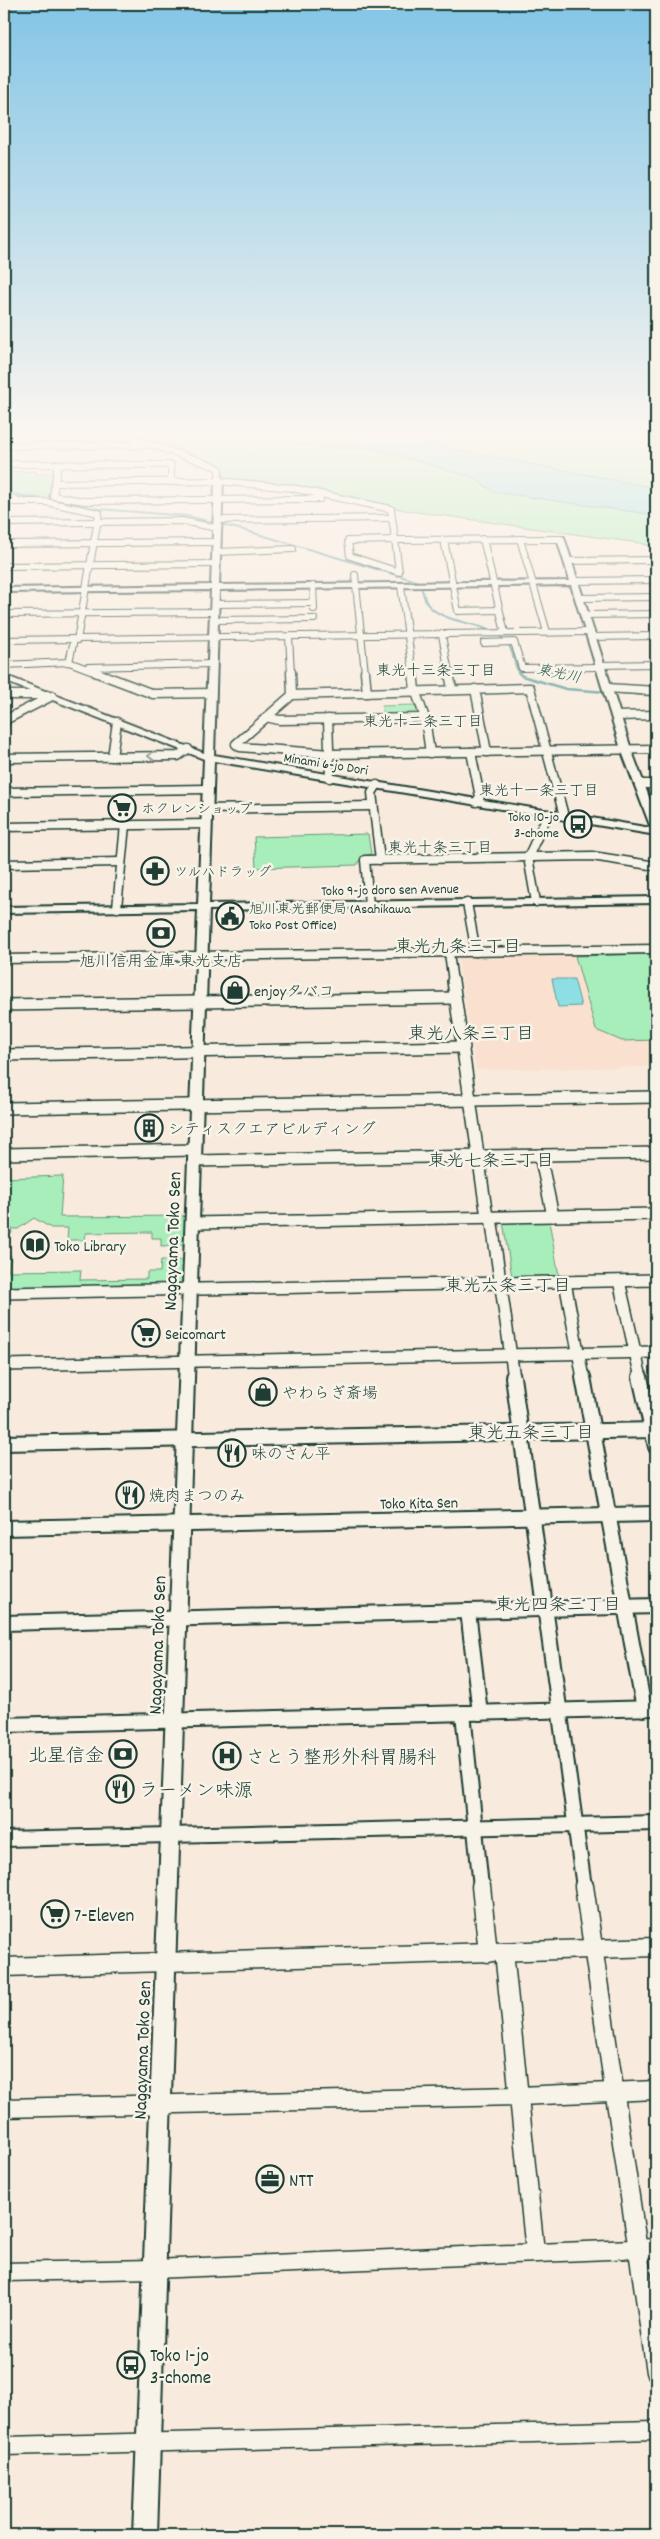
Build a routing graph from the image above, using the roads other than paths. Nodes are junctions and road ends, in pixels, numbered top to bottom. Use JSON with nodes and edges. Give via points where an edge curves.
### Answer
{"nodes":[{"id":1,"x":93,"y":550,"type":"edge"},
{"id":2,"x":274,"y":550,"type":"edge"},
{"id":3,"x":349,"y":550,"type":"edge"},
{"id":4,"x":397,"y":550,"type":"edge"},
{"id":5,"x":446,"y":550,"type":"edge"},
{"id":6,"x":486,"y":550,"type":"edge"},
{"id":7,"x":523,"y":550,"type":"edge"},
{"id":8,"x":565,"y":550,"type":"edge"},
{"id":9,"x":216,"y":552,"type":"joint"},
{"id":10,"x":656,"y":560,"type":"edge"},
{"id":11,"x":568,"y":561,"type":"junction"},
{"id":12,"x":216,"y":564,"type":"junction"},
{"id":13,"x":4,"y":566,"type":"edge"},
{"id":14,"x":90,"y":566,"type":"junction"},
{"id":15,"x":355,"y":575,"type":"dead end"},
{"id":16,"x":656,"y":580,"type":"edge"},
{"id":17,"x":575,"y":582,"type":"junction"},
{"id":18,"x":493,"y":584,"type":"junction"},
{"id":19,"x":533,"y":584,"type":"junction"},
{"id":20,"x":453,"y":585,"type":"junction"},
{"id":21,"x":313,"y":586,"type":"junction"},
{"id":22,"x":357,"y":586,"type":"junction"},
{"id":23,"x":405,"y":586,"type":"junction"},
{"id":24,"x":214,"y":587,"type":"junction"},
{"id":25,"x":87,"y":589,"type":"junction"},
{"id":26,"x":4,"y":590,"type":"edge"},
{"id":27,"x":656,"y":597,"type":"edge"},
{"id":28,"x":581,"y":598,"type":"junction"},
{"id":29,"x":313,"y":603,"type":"junction"},
{"id":30,"x":499,"y":610,"type":"junction"},
{"id":31,"x":214,"y":612,"type":"junction"},
{"id":32,"x":82,"y":613,"type":"junction"},
{"id":33,"x":4,"y":614,"type":"edge"},
{"id":34,"x":656,"y":614,"type":"edge"},
{"id":35,"x":586,"y":615,"type":"junction"},
{"id":36,"x":314,"y":619,"type":"junction"},
{"id":37,"x":547,"y":632,"type":"junction"},
{"id":38,"x":501,"y":633,"type":"junction"},
{"id":39,"x":592,"y":634,"type":"junction"},
{"id":40,"x":407,"y":635,"type":"junction"},
{"id":41,"x":442,"y":635,"type":"junction"},
{"id":42,"x":316,"y":636,"type":"junction"},
{"id":43,"x":361,"y":636,"type":"junction"},
{"id":44,"x":656,"y":636,"type":"edge"},
{"id":45,"x":289,"y":637,"type":"junction"},
{"id":46,"x":212,"y":638,"type":"junction"},
{"id":47,"x":4,"y":640,"type":"edge"},
{"id":48,"x":75,"y":640,"type":"junction"},
{"id":49,"x":484,"y":643,"type":"dead end"},
{"id":50,"x":69,"y":662,"type":"junction"},
{"id":51,"x":212,"y":664,"type":"junction"},
{"id":52,"x":656,"y":664,"type":"edge"},
{"id":53,"x":4,"y":665,"type":"edge"},
{"id":54,"x":600,"y":666,"type":"junction"},
{"id":55,"x":82,"y":667,"type":"junction"},
{"id":56,"x":4,"y":678,"type":"edge"},
{"id":57,"x":452,"y":689,"type":"junction"},
{"id":58,"x":475,"y":689,"type":"junction"},
{"id":59,"x":415,"y":690,"type":"junction"},
{"id":60,"x":608,"y":691,"type":"junction"},
{"id":61,"x":656,"y":691,"type":"edge"},
{"id":62,"x":211,"y":693,"type":"junction"},
{"id":63,"x":367,"y":693,"type":"junction"},
{"id":64,"x":292,"y":694,"type":"junction"},
{"id":65,"x":4,"y":695,"type":"edge"},
{"id":66,"x":49,"y":695,"type":"junction"},
{"id":67,"x":656,"y":715,"type":"edge"},
{"id":68,"x":616,"y":716,"type":"junction"},
{"id":69,"x":266,"y":717,"type":"junction"},
{"id":70,"x":425,"y":718,"type":"junction"},
{"id":71,"x":328,"y":719,"type":"junction"},
{"id":72,"x":117,"y":722,"type":"junction"},
{"id":73,"x":4,"y":725,"type":"edge"},
{"id":74,"x":188,"y":749,"type":"junction"},
{"id":75,"x":656,"y":749,"type":"edge"},
{"id":76,"x":626,"y":750,"type":"junction"},
{"id":77,"x":546,"y":751,"type":"junction"},
{"id":78,"x":430,"y":752,"type":"junction"},
{"id":79,"x":471,"y":752,"type":"junction"},
{"id":80,"x":487,"y":752,"type":"junction"},
{"id":81,"x":330,"y":754,"type":"junction"},
{"id":82,"x":112,"y":757,"type":"junction"},
{"id":83,"x":208,"y":757,"type":"junction"},
{"id":84,"x":4,"y":758,"type":"edge"},
{"id":85,"x":330,"y":778,"type":"junction"},
{"id":86,"x":639,"y":784,"type":"junction"},
{"id":87,"x":656,"y":784,"type":"edge"},
{"id":88,"x":377,"y":785,"type":"junction"},
{"id":89,"x":207,"y":789,"type":"junction"},
{"id":90,"x":4,"y":792,"type":"edge"},
{"id":91,"x":476,"y":802,"type":"junction"},
{"id":92,"x":373,"y":806,"type":"junction"},
{"id":93,"x":548,"y":814,"type":"junction"},
{"id":94,"x":206,"y":816,"type":"junction"},
{"id":95,"x":564,"y":816,"type":"junction"},
{"id":96,"x":654,"y":818,"type":"edge"},
{"id":97,"x":124,"y":825,"type":"junction"},
{"id":98,"x":4,"y":827,"type":"edge"},
{"id":99,"x":656,"y":831,"type":"edge"},
{"id":100,"x":528,"y":857,"type":"junction"},
{"id":101,"x":380,"y":860,"type":"junction"},
{"id":102,"x":121,"y":862,"type":"junction"},
{"id":103,"x":4,"y":864,"type":"edge"},
{"id":104,"x":656,"y":866,"type":"edge"},
{"id":105,"x":656,"y":900,"type":"edge"},
{"id":106,"x":536,"y":902,"type":"junction"},
{"id":107,"x":467,"y":903,"type":"junction"},
{"id":108,"x":370,"y":905,"type":"junction"},
{"id":109,"x":204,"y":907,"type":"junction"},
{"id":110,"x":117,"y":908,"type":"junction"},
{"id":111,"x":4,"y":910,"type":"edge"},
{"id":112,"x":656,"y":948,"type":"edge"},
{"id":113,"x":476,"y":952,"type":"junction"},
{"id":114,"x":449,"y":953,"type":"junction"},
{"id":115,"x":201,"y":956,"type":"junction"},
{"id":116,"x":4,"y":959,"type":"edge"},
{"id":117,"x":455,"y":998,"type":"junction"},
{"id":118,"x":200,"y":1002,"type":"junction"},
{"id":119,"x":4,"y":1006,"type":"edge"},
{"id":120,"x":464,"y":1047,"type":"junction"},
{"id":121,"x":199,"y":1051,"type":"junction"},
{"id":122,"x":4,"y":1055,"type":"edge"},
{"id":123,"x":656,"y":1097,"type":"edge"},
{"id":124,"x":470,"y":1100,"type":"junction"},
{"id":125,"x":197,"y":1105,"type":"junction"},
{"id":126,"x":4,"y":1108,"type":"edge"},
{"id":127,"x":4,"y":1154,"type":"edge"},
{"id":128,"x":540,"y":1155,"type":"junction"},
{"id":129,"x":195,"y":1156,"type":"junction"},
{"id":130,"x":478,"y":1156,"type":"junction"},
{"id":131,"x":655,"y":1156,"type":"edge"},
{"id":132,"x":656,"y":1214,"type":"edge"},
{"id":133,"x":553,"y":1216,"type":"junction"},
{"id":134,"x":489,"y":1217,"type":"junction"},
{"id":135,"x":192,"y":1223,"type":"junction"},
{"id":136,"x":656,"y":1280,"type":"edge"},
{"id":137,"x":619,"y":1281,"type":"junction"},
{"id":138,"x":565,"y":1282,"type":"junction"},
{"id":139,"x":500,"y":1283,"type":"junction"},
{"id":140,"x":191,"y":1289,"type":"junction"},
{"id":141,"x":4,"y":1293,"type":"edge"},
{"id":142,"x":636,"y":1352,"type":"junction"},
{"id":143,"x":656,"y":1352,"type":"edge"},
{"id":144,"x":578,"y":1353,"type":"junction"},
{"id":145,"x":510,"y":1355,"type":"junction"},
{"id":146,"x":188,"y":1361,"type":"junction"},
{"id":147,"x":4,"y":1365,"type":"edge"},
{"id":148,"x":654,"y":1430,"type":"edge"},
{"id":149,"x":593,"y":1431,"type":"junction"},
{"id":150,"x":522,"y":1432,"type":"junction"},
{"id":151,"x":186,"y":1440,"type":"junction"},
{"id":152,"x":4,"y":1443,"type":"edge"},
{"id":153,"x":656,"y":1447,"type":"edge"},
{"id":154,"x":656,"y":1514,"type":"edge"},
{"id":155,"x":533,"y":1516,"type":"junction"},
{"id":156,"x":610,"y":1516,"type":"junction"},
{"id":157,"x":182,"y":1524,"type":"junction"},
{"id":158,"x":4,"y":1528,"type":"edge"},
{"id":159,"x":656,"y":1606,"type":"edge"},
{"id":160,"x":626,"y":1607,"type":"junction"},
{"id":161,"x":546,"y":1608,"type":"junction"},
{"id":162,"x":468,"y":1611,"type":"junction"},
{"id":163,"x":177,"y":1619,"type":"junction"},
{"id":164,"x":4,"y":1623,"type":"edge"},
{"id":165,"x":650,"y":1709,"type":"edge"},
{"id":166,"x":561,"y":1711,"type":"junction"},
{"id":167,"x":463,"y":1713,"type":"junction"},
{"id":168,"x":480,"y":1713,"type":"junction"},
{"id":169,"x":174,"y":1721,"type":"junction"},
{"id":170,"x":4,"y":1725,"type":"edge"},
{"id":171,"x":656,"y":1823,"type":"edge"},
{"id":172,"x":576,"y":1826,"type":"junction"},
{"id":173,"x":475,"y":1828,"type":"junction"},
{"id":174,"x":168,"y":1835,"type":"junction"},
{"id":175,"x":4,"y":1838,"type":"edge"},
{"id":176,"x":656,"y":1947,"type":"edge"},
{"id":177,"x":593,"y":1948,"type":"junction"},
{"id":178,"x":496,"y":1953,"type":"junction"},
{"id":179,"x":166,"y":1963,"type":"junction"},
{"id":180,"x":4,"y":1967,"type":"edge"},
{"id":181,"x":656,"y":2090,"type":"edge"},
{"id":182,"x":615,"y":2092,"type":"junction"},
{"id":183,"x":518,"y":2096,"type":"junction"},
{"id":184,"x":160,"y":2103,"type":"junction"},
{"id":185,"x":4,"y":2108,"type":"edge"},
{"id":186,"x":638,"y":2248,"type":"junction"},
{"id":187,"x":656,"y":2248,"type":"edge"},
{"id":188,"x":535,"y":2252,"type":"junction"},
{"id":189,"x":153,"y":2269,"type":"junction"},
{"id":190,"x":4,"y":2272,"type":"edge"},
{"id":191,"x":656,"y":2372,"type":"edge"},
{"id":192,"x":656,"y":2430,"type":"edge"},
{"id":193,"x":148,"y":2442,"type":"junction"},
{"id":194,"x":4,"y":2446,"type":"edge"},
{"id":195,"x":144,"y":2535,"type":"edge"}],
"edges":[{"from":1,"to":14,"type":"street"},
{"from":2,"to":9,"type":"street"},
{"from":3,"to":4,"type":"street","via":[[350,556],[399,572]]},
{"from":5,"to":20,"type":"street"},
{"from":6,"to":18,"type":"street"},
{"from":7,"to":19,"type":"street"},
{"from":8,"to":11,"type":"street"},
{"from":9,"to":12,"type":"street","name":"Nagayama Toko Sen"},
{"from":10,"to":11,"type":"street"},
{"from":11,"to":17,"type":"street"},
{"from":12,"to":14,"type":"street"},
{"from":12,"to":24,"type":"street","name":"Nagayama Toko Sen"},
{"from":13,"to":14,"type":"street"},
{"from":14,"to":25,"type":"street"},
{"from":15,"to":22,"type":"street"},
{"from":16,"to":17,"type":"street"},
{"from":17,"to":19,"type":"street"},
{"from":17,"to":28,"type":"street"},
{"from":18,"to":19,"type":"street"},
{"from":18,"to":20,"type":"street"},
{"from":18,"to":30,"type":"street"},
{"from":19,"to":37,"type":"street"},
{"from":20,"to":23,"type":"street"},
{"from":20,"to":30,"type":"street","via":[[458,611]]},
{"from":21,"to":22,"type":"street"},
{"from":21,"to":24,"type":"street"},
{"from":21,"to":29,"type":"street"},
{"from":22,"to":23,"type":"street"},
{"from":22,"to":43,"type":"street"},
{"from":23,"to":40,"type":"street"},
{"from":24,"to":25,"type":"street"},
{"from":24,"to":31,"type":"street","name":"Nagayama Toko Sen"},
{"from":25,"to":26,"type":"street"},
{"from":25,"to":32,"type":"street"},
{"from":27,"to":28,"type":"street"},
{"from":28,"to":35,"type":"street"},
{"from":29,"to":31,"type":"street"},
{"from":29,"to":36,"type":"street"},
{"from":30,"to":38,"type":"street"},
{"from":31,"to":32,"type":"street"},
{"from":31,"to":36,"type":"street"},
{"from":31,"to":46,"type":"street","name":"Nagayama Toko Sen"},
{"from":32,"to":33,"type":"street"},
{"from":32,"to":48,"type":"street"},
{"from":34,"to":35,"type":"street"},
{"from":35,"to":39,"type":"street"},
{"from":36,"to":42,"type":"street"},
{"from":37,"to":38,"type":"street"},
{"from":37,"to":39,"type":"street"},
{"from":38,"to":41,"type":"street"},
{"from":39,"to":44,"type":"street"},
{"from":39,"to":54,"type":"street"},
{"from":40,"to":41,"type":"street"},
{"from":40,"to":43,"type":"street"},
{"from":40,"to":59,"type":"street"},
{"from":41,"to":57,"type":"street"},
{"from":42,"to":43,"type":"street"},
{"from":42,"to":45,"type":"street"},
{"from":43,"to":63,"type":"street"},
{"from":45,"to":46,"type":"street"},
{"from":45,"to":64,"type":"street"},
{"from":46,"to":48,"type":"street"},
{"from":46,"to":51,"type":"street","name":"Nagayama Toko Sen"},
{"from":47,"to":48,"type":"street"},
{"from":48,"to":50,"type":"street"},
{"from":49,"to":54,"type":"street","via":[[514,642],[522,668]]},
{"from":50,"to":53,"type":"street"},
{"from":50,"to":55,"type":"street"},
{"from":51,"to":55,"type":"street"},
{"from":51,"to":62,"type":"street","name":"Nagayama Toko Sen"},
{"from":52,"to":54,"type":"street"},
{"from":54,"to":60,"type":"street"},
{"from":55,"to":62,"type":"street","via":[[153,694]]},
{"from":56,"to":66,"type":"street","name":"Minami 6-jo Dori"},
{"from":57,"to":58,"type":"street"},
{"from":57,"to":59,"type":"street"},
{"from":58,"to":77,"type":"street","via":[[530,688]]},
{"from":58,"to":80,"type":"street"},
{"from":59,"to":63,"type":"street"},
{"from":59,"to":70,"type":"street"},
{"from":60,"to":61,"type":"street"},
{"from":60,"to":68,"type":"street"},
{"from":62,"to":83,"type":"street","name":"Nagayama Toko Sen"},
{"from":63,"to":64,"type":"street"},
{"from":64,"to":69,"type":"street"},
{"from":65,"to":66,"type":"street"},
{"from":66,"to":72,"type":"street","name":"Minami 6-jo Dori"},
{"from":66,"to":73,"type":"street","via":[[5,720]]},
{"from":67,"to":68,"type":"street"},
{"from":68,"to":76,"type":"street"},
{"from":69,"to":71,"type":"street","via":[[279,720]]},
{"from":69,"to":81,"type":"street","via":[[236,744],[240,747]]},
{"from":70,"to":71,"type":"street"},
{"from":70,"to":78,"type":"street"},
{"from":71,"to":81,"type":"street"},
{"from":72,"to":74,"type":"street","name":"Minami 6-jo Dori"},
{"from":72,"to":82,"type":"street"},
{"from":74,"to":82,"type":"street","one_way":true,"via":[[178,756]]},
{"from":74,"to":83,"type":"street","name":"Minami 6-jo Dori"},
{"from":75,"to":76,"type":"street"},
{"from":76,"to":77,"type":"street"},
{"from":76,"to":86,"type":"street"},
{"from":77,"to":80,"type":"street"},
{"from":77,"to":95,"type":"street"},
{"from":78,"to":79,"type":"street"},
{"from":78,"to":81,"type":"street"},
{"from":79,"to":80,"type":"street"},
{"from":79,"to":91,"type":"street","via":[[480,797]]},
{"from":81,"to":85,"type":"street"},
{"from":82,"to":84,"type":"street"},
{"from":83,"to":85,"type":"street","name":"Minami 6-jo Dori"},
{"from":83,"to":89,"type":"street","name":"Nagayama Toko Sen"},
{"from":85,"to":88,"type":"street","name":"Minami 6-jo Dori"},
{"from":86,"to":87,"type":"street"},
{"from":86,"to":96,"type":"street"},
{"from":88,"to":91,"type":"street","name":"Minami 6-jo Dori"},
{"from":88,"to":92,"type":"street","via":[[372,793]]},
{"from":89,"to":90,"type":"street"},
{"from":89,"to":94,"type":"street","name":"Nagayama Toko Sen"},
{"from":91,"to":93,"type":"street","name":"Minami 6-jo Dori"},
{"from":92,"to":94,"type":"street"},
{"from":92,"to":101,"type":"street"},
{"from":93,"to":95,"type":"street","name":"Minami 6-jo Dori"},
{"from":93,"to":100,"type":"street"},
{"from":94,"to":97,"type":"street"},
{"from":94,"to":109,"type":"street","name":"Nagayama Toko Sen"},
{"from":95,"to":99,"type":"street","name":"Minami 6-jo Dori"},
{"from":96,"to":99,"type":"street"},
{"from":97,"to":98,"type":"street"},
{"from":97,"to":102,"type":"street"},
{"from":100,"to":101,"type":"street"},
{"from":100,"to":104,"type":"street","via":[[592,856]]},
{"from":100,"to":106,"type":"street"},
{"from":101,"to":108,"type":"street","via":[[365,860]]},
{"from":102,"to":103,"type":"street"},
{"from":102,"to":110,"type":"street"},
{"from":105,"to":106,"type":"street","name":"Toko 9-jo doro sen Avenue"},
{"from":106,"to":107,"type":"street","name":"Toko 9-jo doro sen Avenue"},
{"from":107,"to":108,"type":"street","name":"Toko 9-jo doro sen Avenue"},
{"from":107,"to":113,"type":"street"},
{"from":108,"to":109,"type":"street","name":"Toko 9-jo doro sen Avenue"},
{"from":109,"to":110,"type":"street","name":"Toko 9-jo doro sen Avenue"},
{"from":109,"to":115,"type":"street","name":"Nagayama Toko Sen"},
{"from":110,"to":111,"type":"street","name":"Toko 9-jo doro sen Avenue"},
{"from":112,"to":113,"type":"street"},
{"from":113,"to":114,"type":"street"},
{"from":114,"to":115,"type":"street"},
{"from":114,"to":117,"type":"street"},
{"from":115,"to":116,"type":"street"},
{"from":115,"to":118,"type":"street","name":"Nagayama Toko Sen"},
{"from":117,"to":118,"type":"street"},
{"from":117,"to":120,"type":"street"},
{"from":118,"to":119,"type":"street"},
{"from":118,"to":121,"type":"street","name":"Nagayama Toko Sen"},
{"from":120,"to":121,"type":"street"},
{"from":120,"to":124,"type":"street"},
{"from":121,"to":122,"type":"street"},
{"from":121,"to":125,"type":"street","name":"Nagayama Toko Sen"},
{"from":123,"to":124,"type":"street"},
{"from":124,"to":125,"type":"street"},
{"from":124,"to":130,"type":"street"},
{"from":125,"to":126,"type":"street"},
{"from":125,"to":129,"type":"street","name":"Nagayama Toko Sen"},
{"from":127,"to":129,"type":"street"},
{"from":128,"to":130,"type":"street"},
{"from":128,"to":131,"type":"street"},
{"from":128,"to":133,"type":"street"},
{"from":129,"to":130,"type":"street"},
{"from":129,"to":135,"type":"street","name":"Nagayama Toko Sen"},
{"from":130,"to":134,"type":"street"},
{"from":132,"to":133,"type":"street"},
{"from":133,"to":134,"type":"street"},
{"from":134,"to":135,"type":"street"},
{"from":134,"to":139,"type":"street"},
{"from":135,"to":140,"type":"street","name":"Nagayama Toko Sen"},
{"from":136,"to":137,"type":"street"},
{"from":137,"to":138,"type":"street"},
{"from":137,"to":142,"type":"street"},
{"from":138,"to":139,"type":"street"},
{"from":138,"to":144,"type":"street"},
{"from":139,"to":140,"type":"street"},
{"from":139,"to":145,"type":"street"},
{"from":140,"to":141,"type":"street"},
{"from":140,"to":146,"type":"street","name":"Nagayama Toko Sen"},
{"from":142,"to":143,"type":"street"},
{"from":142,"to":144,"type":"street"},
{"from":142,"to":148,"type":"street"},
{"from":144,"to":145,"type":"street"},
{"from":144,"to":149,"type":"street"},
{"from":145,"to":146,"type":"street"},
{"from":145,"to":150,"type":"street"},
{"from":146,"to":147,"type":"street"},
{"from":146,"to":151,"type":"street","name":"Nagayama Toko Sen"},
{"from":148,"to":149,"type":"street"},
{"from":148,"to":153,"type":"street"},
{"from":149,"to":150,"type":"street"},
{"from":149,"to":156,"type":"street"},
{"from":150,"to":151,"type":"street"},
{"from":150,"to":155,"type":"street"},
{"from":151,"to":152,"type":"street"},
{"from":151,"to":157,"type":"street","name":"Nagayama Toko Sen"},
{"from":154,"to":156,"type":"street","name":"Toko Kita Sen"},
{"from":155,"to":156,"type":"street","name":"Toko Kita Sen"},
{"from":155,"to":157,"type":"street","name":"Toko Kita Sen"},
{"from":155,"to":161,"type":"street"},
{"from":156,"to":160,"type":"street"},
{"from":157,"to":158,"type":"street","name":"Toko Kita Sen"},
{"from":157,"to":163,"type":"street","name":"Nagayama Toko Sen"},
{"from":159,"to":160,"type":"street"},
{"from":160,"to":161,"type":"street"},
{"from":160,"to":165,"type":"street"},
{"from":161,"to":162,"type":"street"},
{"from":161,"to":166,"type":"street"},
{"from":162,"to":163,"type":"street"},
{"from":162,"to":168,"type":"street"},
{"from":163,"to":164,"type":"street"},
{"from":163,"to":169,"type":"street","name":"Nagayama Toko Sen"},
{"from":165,"to":166,"type":"street"},
{"from":166,"to":168,"type":"street"},
{"from":166,"to":172,"type":"street"},
{"from":167,"to":168,"type":"street"},
{"from":167,"to":169,"type":"street"},
{"from":167,"to":173,"type":"street"},
{"from":169,"to":170,"type":"street"},
{"from":169,"to":174,"type":"street","name":"Nagayama Toko Sen"},
{"from":171,"to":172,"type":"street"},
{"from":172,"to":173,"type":"street"},
{"from":172,"to":177,"type":"street"},
{"from":173,"to":174,"type":"street"},
{"from":173,"to":178,"type":"street"},
{"from":174,"to":175,"type":"street"},
{"from":174,"to":179,"type":"street","name":"Nagayama Toko Sen"},
{"from":176,"to":177,"type":"street"},
{"from":177,"to":178,"type":"street"},
{"from":177,"to":182,"type":"street"},
{"from":178,"to":179,"type":"street"},
{"from":178,"to":183,"type":"street"},
{"from":179,"to":180,"type":"street"},
{"from":179,"to":184,"type":"street","name":"Nagayama Toko Sen"},
{"from":181,"to":182,"type":"street"},
{"from":182,"to":183,"type":"street"},
{"from":182,"to":186,"type":"street"},
{"from":183,"to":184,"type":"street"},
{"from":183,"to":188,"type":"street"},
{"from":184,"to":185,"type":"street"},
{"from":184,"to":189,"type":"street","name":"Nagayama Toko Sen"},
{"from":186,"to":187,"type":"street"},
{"from":186,"to":188,"type":"street"},
{"from":186,"to":191,"type":"street"},
{"from":188,"to":189,"type":"street"},
{"from":189,"to":190,"type":"street"},
{"from":189,"to":193,"type":"street","name":"Nagayama Toko Sen"},
{"from":192,"to":193,"type":"street"},
{"from":193,"to":194,"type":"street"},
{"from":193,"to":195,"type":"street","name":"Nagayama Toko Sen"}]}
